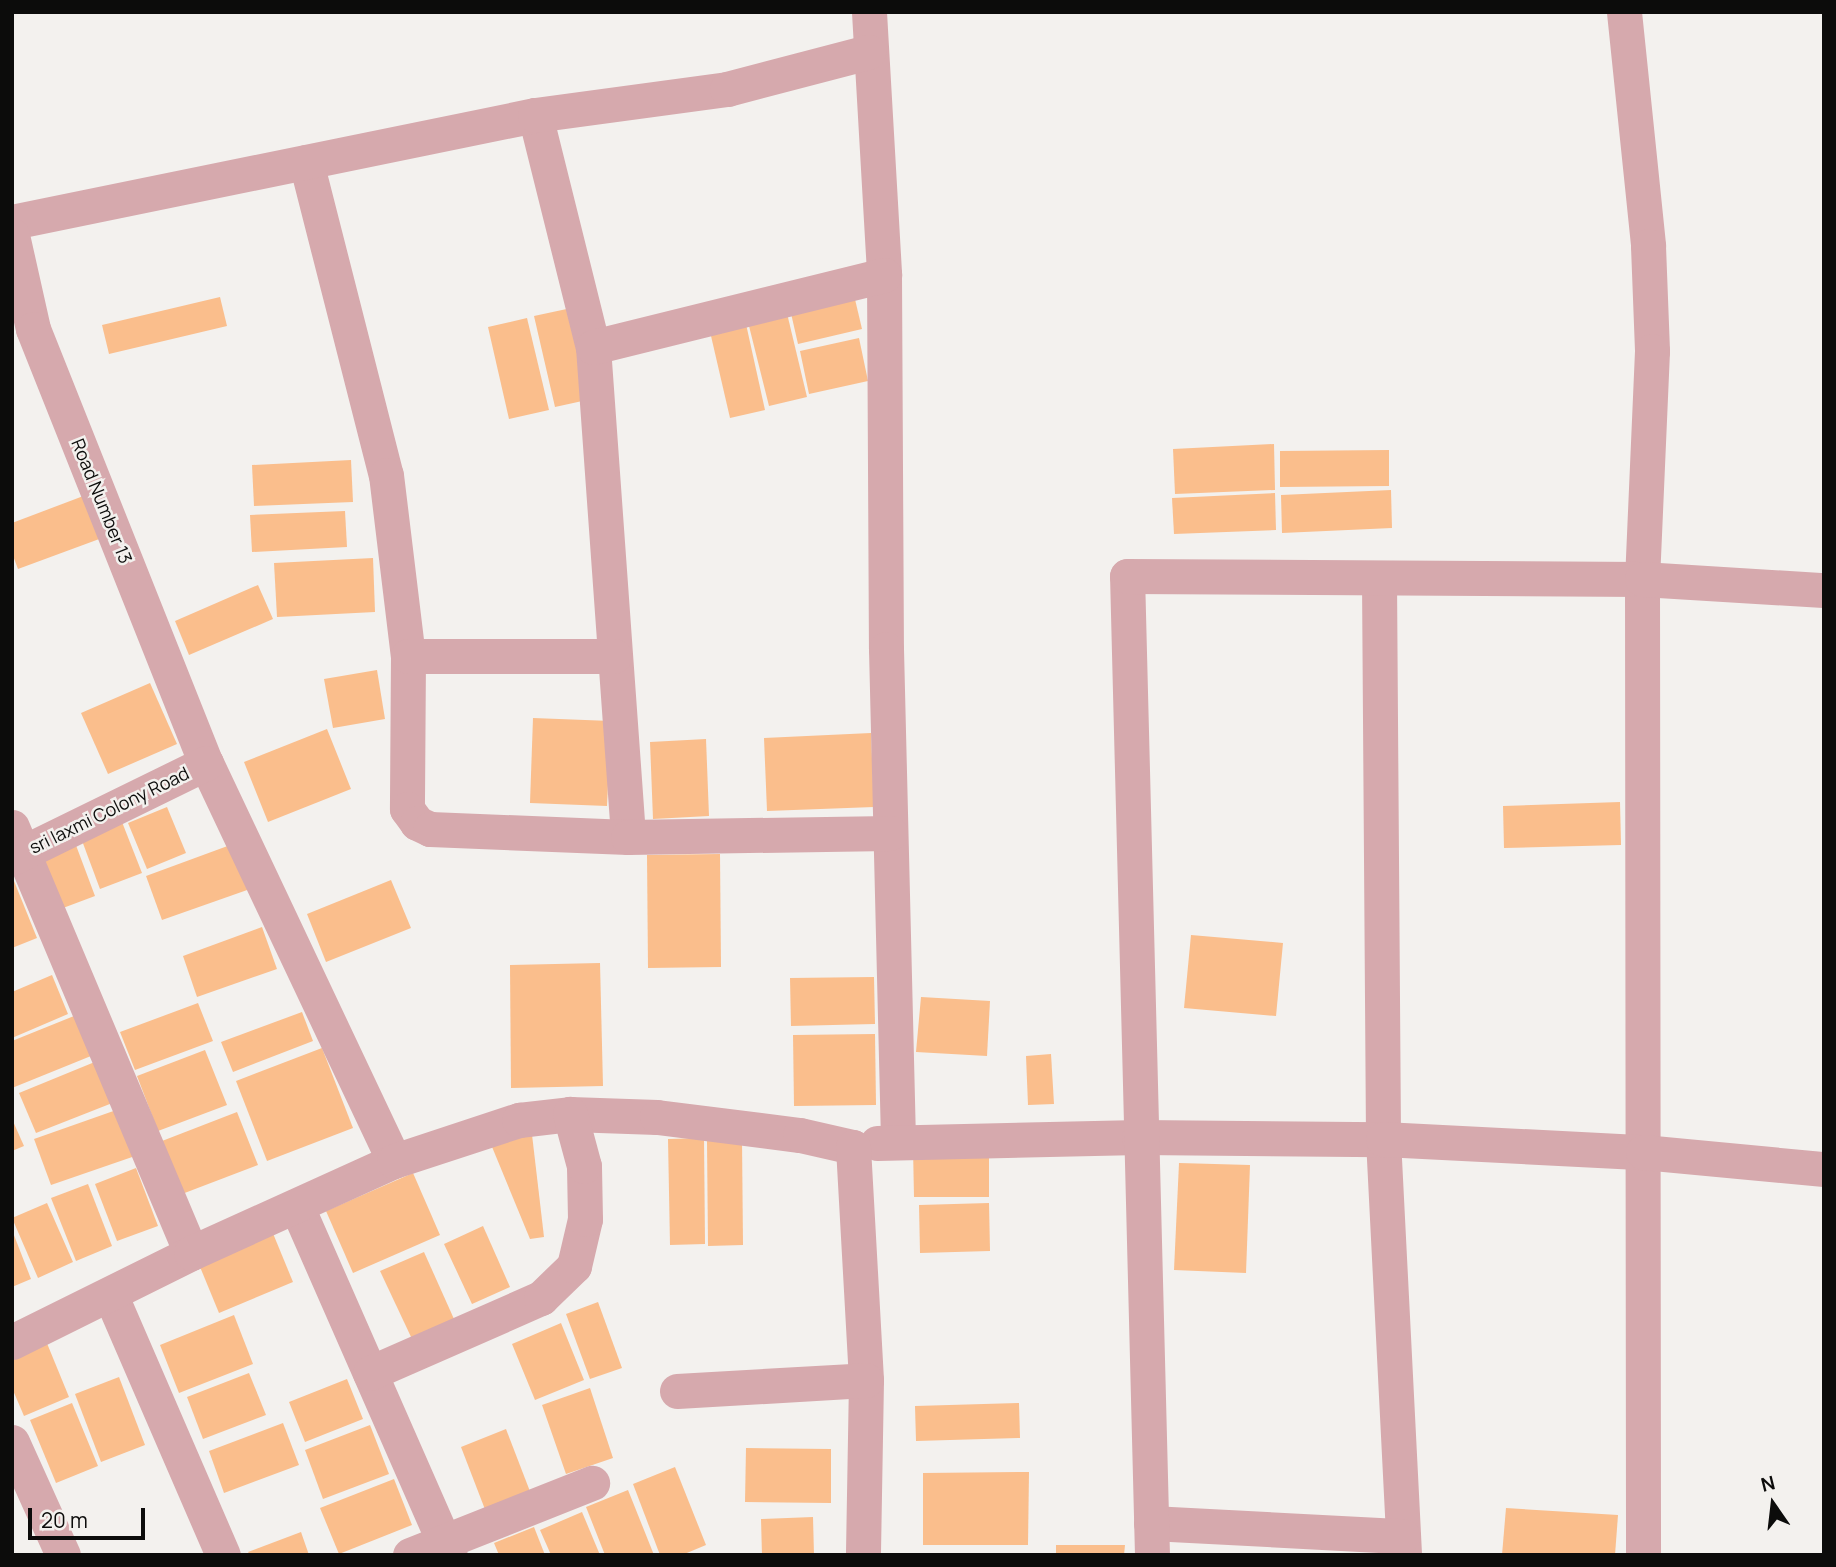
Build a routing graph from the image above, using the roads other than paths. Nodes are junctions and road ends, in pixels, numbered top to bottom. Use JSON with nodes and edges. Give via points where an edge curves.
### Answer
{"nodes":[{"id":1,"x":869,"y":12,"type":"edge"},
{"id":2,"x":1625,"y":12,"type":"edge"},
{"id":3,"x":868,"y":52,"type":"junction"},
{"id":4,"x":535,"y":115,"type":"junction"},
{"id":5,"x":306,"y":162,"type":"junction"},
{"id":6,"x":12,"y":222,"type":"edge"},
{"id":7,"x":12,"y":236,"type":"edge"},
{"id":8,"x":884,"y":275,"type":"junction"},
{"id":9,"x":593,"y":346,"type":"junction"},
{"id":10,"x":1379,"y":579,"type":"junction"},
{"id":11,"x":1642,"y":579,"type":"junction"},
{"id":12,"x":1824,"y":590,"type":"edge"},
{"id":13,"x":408,"y":656,"type":"junction"},
{"id":14,"x":614,"y":656,"type":"junction"},
{"id":15,"x":206,"y":763,"type":"junction"},
{"id":16,"x":890,"y":833,"type":"junction"},
{"id":17,"x":628,"y":837,"type":"junction"},
{"id":18,"x":16,"y":846,"type":"edge"},
{"id":19,"x":570,"y":1114,"type":"junction"},
{"id":20,"x":1139,"y":1137,"type":"junction"},
{"id":21,"x":1383,"y":1139,"type":"junction"},
{"id":22,"x":898,"y":1140,"type":"junction"},
{"id":23,"x":853,"y":1147,"type":"junction"},
{"id":24,"x":1643,"y":1152,"type":"junction"},
{"id":25,"x":394,"y":1161,"type":"junction"},
{"id":26,"x":1824,"y":1169,"type":"edge"},
{"id":27,"x":297,"y":1207,"type":"junction"},
{"id":28,"x":191,"y":1253,"type":"junction"},
{"id":29,"x":110,"y":1294,"type":"junction"},
{"id":30,"x":12,"y":1342,"type":"edge"},
{"id":31,"x":370,"y":1373,"type":"junction"},
{"id":32,"x":866,"y":1380,"type":"junction"},
{"id":33,"x":677,"y":1391,"type":"dead end"},
{"id":34,"x":12,"y":1442,"type":"edge"},
{"id":35,"x":592,"y":1483,"type":"dead end"},
{"id":36,"x":1152,"y":1539,"type":"edge"},
{"id":37,"x":1403,"y":1545,"type":"edge"},
{"id":38,"x":447,"y":1548,"type":"edge"},
{"id":39,"x":63,"y":1555,"type":"edge"},
{"id":40,"x":223,"y":1555,"type":"edge"},
{"id":41,"x":410,"y":1555,"type":"edge"},
{"id":42,"x":863,"y":1555,"type":"edge"},
{"id":43,"x":1643,"y":1555,"type":"edge"}],
"edges":[{"from":1,"to":3,"type":"street"},
{"from":2,"to":11,"type":"street","via":[[1648,246],[1652,338]]},
{"from":3,"to":4,"type":"street","via":[[727,89]]},
{"from":3,"to":8,"type":"street"},
{"from":4,"to":5,"type":"street"},
{"from":4,"to":9,"type":"street"},
{"from":5,"to":6,"type":"street"},
{"from":5,"to":13,"type":"street","via":[[386,475]]},
{"from":7,"to":15,"type":"street","name":"Road Number 13","via":[[33,328]]},
{"from":8,"to":9,"type":"street"},
{"from":8,"to":16,"type":"street"},
{"from":9,"to":14,"type":"street"},
{"from":10,"to":11,"type":"street"},
{"from":10,"to":20,"type":"street","via":[[1127,576]]},
{"from":10,"to":21,"type":"street"},
{"from":11,"to":12,"type":"street"},
{"from":11,"to":24,"type":"street"},
{"from":13,"to":14,"type":"street"},
{"from":13,"to":17,"type":"street","via":[[406,793],[407,809],[417,823],[430,829]]},
{"from":14,"to":17,"type":"street"},
{"from":15,"to":18,"type":"street","name":"sri laxmi Colony Road"},
{"from":15,"to":25,"type":"street","name":"Road Number 13"},
{"from":16,"to":17,"type":"street"},
{"from":16,"to":22,"type":"street"},
{"from":18,"to":28,"type":"street"},
{"from":19,"to":23,"type":"street","via":[[657,1117],[800,1135]]},
{"from":19,"to":25,"type":"street","via":[[519,1120]]},
{"from":19,"to":31,"type":"street","via":[[584,1166],[585,1219],[574,1266],[541,1298]]},
{"from":20,"to":21,"type":"street"},
{"from":20,"to":22,"type":"street"},
{"from":20,"to":36,"type":"street"},
{"from":21,"to":24,"type":"street"},
{"from":21,"to":37,"type":"street"},
{"from":22,"to":23,"type":"street"},
{"from":23,"to":32,"type":"street"},
{"from":24,"to":26,"type":"street"},
{"from":24,"to":43,"type":"street"},
{"from":25,"to":27,"type":"street"},
{"from":27,"to":28,"type":"street"},
{"from":27,"to":31,"type":"street"},
{"from":28,"to":29,"type":"street"},
{"from":29,"to":30,"type":"street"},
{"from":29,"to":40,"type":"street"},
{"from":31,"to":38,"type":"street"},
{"from":32,"to":33,"type":"street"},
{"from":32,"to":42,"type":"street"},
{"from":34,"to":39,"type":"street"},
{"from":35,"to":38,"type":"street"},
{"from":36,"to":37,"type":"street"},
{"from":38,"to":41,"type":"street"}]}
